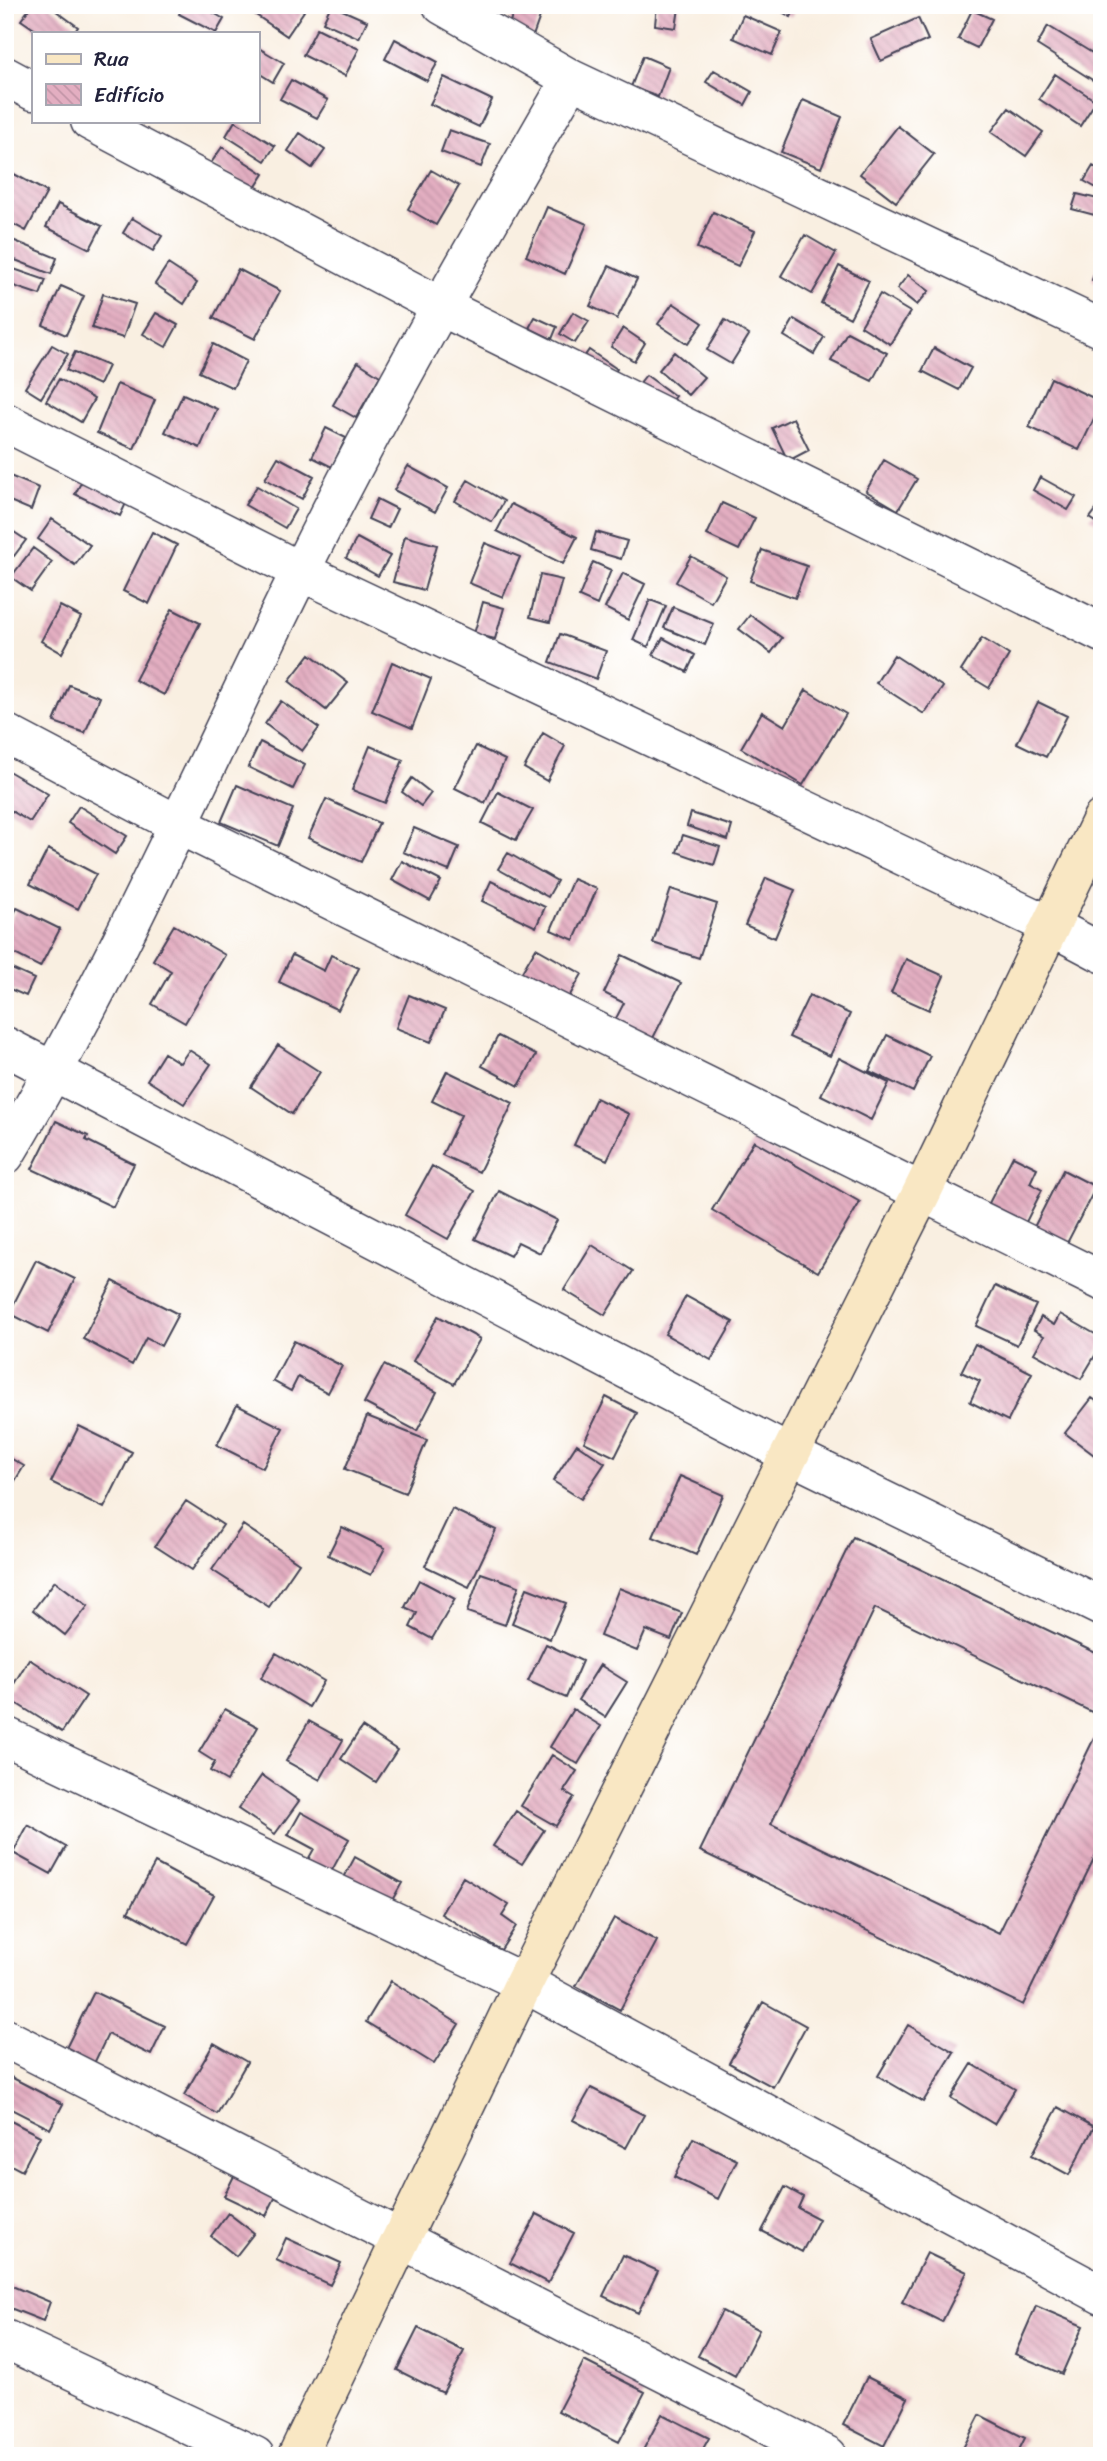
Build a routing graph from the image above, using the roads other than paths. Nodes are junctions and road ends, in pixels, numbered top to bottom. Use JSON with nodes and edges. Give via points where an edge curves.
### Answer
{"nodes":[{"id":1,"x":442,"y":5,"type":"edge"},
{"id":2,"x":5,"y":76,"type":"edge"},
{"id":3,"x":571,"y":79,"type":"junction"},
{"id":4,"x":32,"y":90,"type":"edge"},
{"id":5,"x":92,"y":122,"type":"edge"},
{"id":6,"x":440,"y":306,"type":"junction"},
{"id":7,"x":1102,"y":328,"type":"edge"},
{"id":8,"x":5,"y":422,"type":"edge"},
{"id":9,"x":300,"y":571,"type":"junction"},
{"id":10,"x":1102,"y":633,"type":"edge"},
{"id":11,"x":5,"y":733,"type":"edge"},
{"id":12,"x":1102,"y":819,"type":"edge"},
{"id":13,"x":179,"y":825,"type":"junction"},
{"id":14,"x":1049,"y":925,"type":"junction"},
{"id":15,"x":1102,"y":953,"type":"edge"},
{"id":16,"x":5,"y":1046,"type":"edge"},
{"id":17,"x":54,"y":1073,"type":"junction"},
{"id":18,"x":5,"y":1155,"type":"edge"},
{"id":19,"x":922,"y":1192,"type":"junction"},
{"id":20,"x":1102,"y":1281,"type":"edge"},
{"id":21,"x":789,"y":1454,"type":"junction"},
{"id":22,"x":1102,"y":1606,"type":"edge"},
{"id":23,"x":5,"y":1736,"type":"edge"},
{"id":24,"x":524,"y":1983,"type":"junction"},
{"id":25,"x":5,"y":2038,"type":"edge"},
{"id":26,"x":402,"y":2237,"type":"junction"},
{"id":27,"x":1102,"y":2295,"type":"edge"},
{"id":28,"x":5,"y":2339,"type":"edge"},
{"id":29,"x":255,"y":2456,"type":"edge"},
{"id":30,"x":297,"y":2456,"type":"edge"},
{"id":31,"x":828,"y":2456,"type":"edge"}],
"edges":[{"from":1,"to":3,"type":"street"},
{"from":2,"to":4,"type":"street"},
{"from":3,"to":6,"type":"street"},
{"from":3,"to":7,"type":"street"},
{"from":5,"to":6,"type":"street"},
{"from":6,"to":9,"type":"street"},
{"from":6,"to":10,"type":"street"},
{"from":8,"to":9,"type":"street"},
{"from":9,"to":13,"type":"street"},
{"from":9,"to":14,"type":"street"},
{"from":11,"to":13,"type":"street"},
{"from":12,"to":14,"type":"street"},
{"from":13,"to":17,"type":"street"},
{"from":13,"to":19,"type":"street"},
{"from":14,"to":15,"type":"street"},
{"from":14,"to":19,"type":"street"},
{"from":16,"to":17,"type":"street"},
{"from":17,"to":18,"type":"street"},
{"from":17,"to":21,"type":"street"},
{"from":19,"to":20,"type":"street"},
{"from":19,"to":21,"type":"street"},
{"from":21,"to":22,"type":"street"},
{"from":21,"to":24,"type":"street"},
{"from":23,"to":24,"type":"street"},
{"from":24,"to":26,"type":"street"},
{"from":24,"to":27,"type":"street"},
{"from":25,"to":26,"type":"street"},
{"from":26,"to":30,"type":"street"},
{"from":26,"to":31,"type":"street"},
{"from":28,"to":29,"type":"street"}]}
